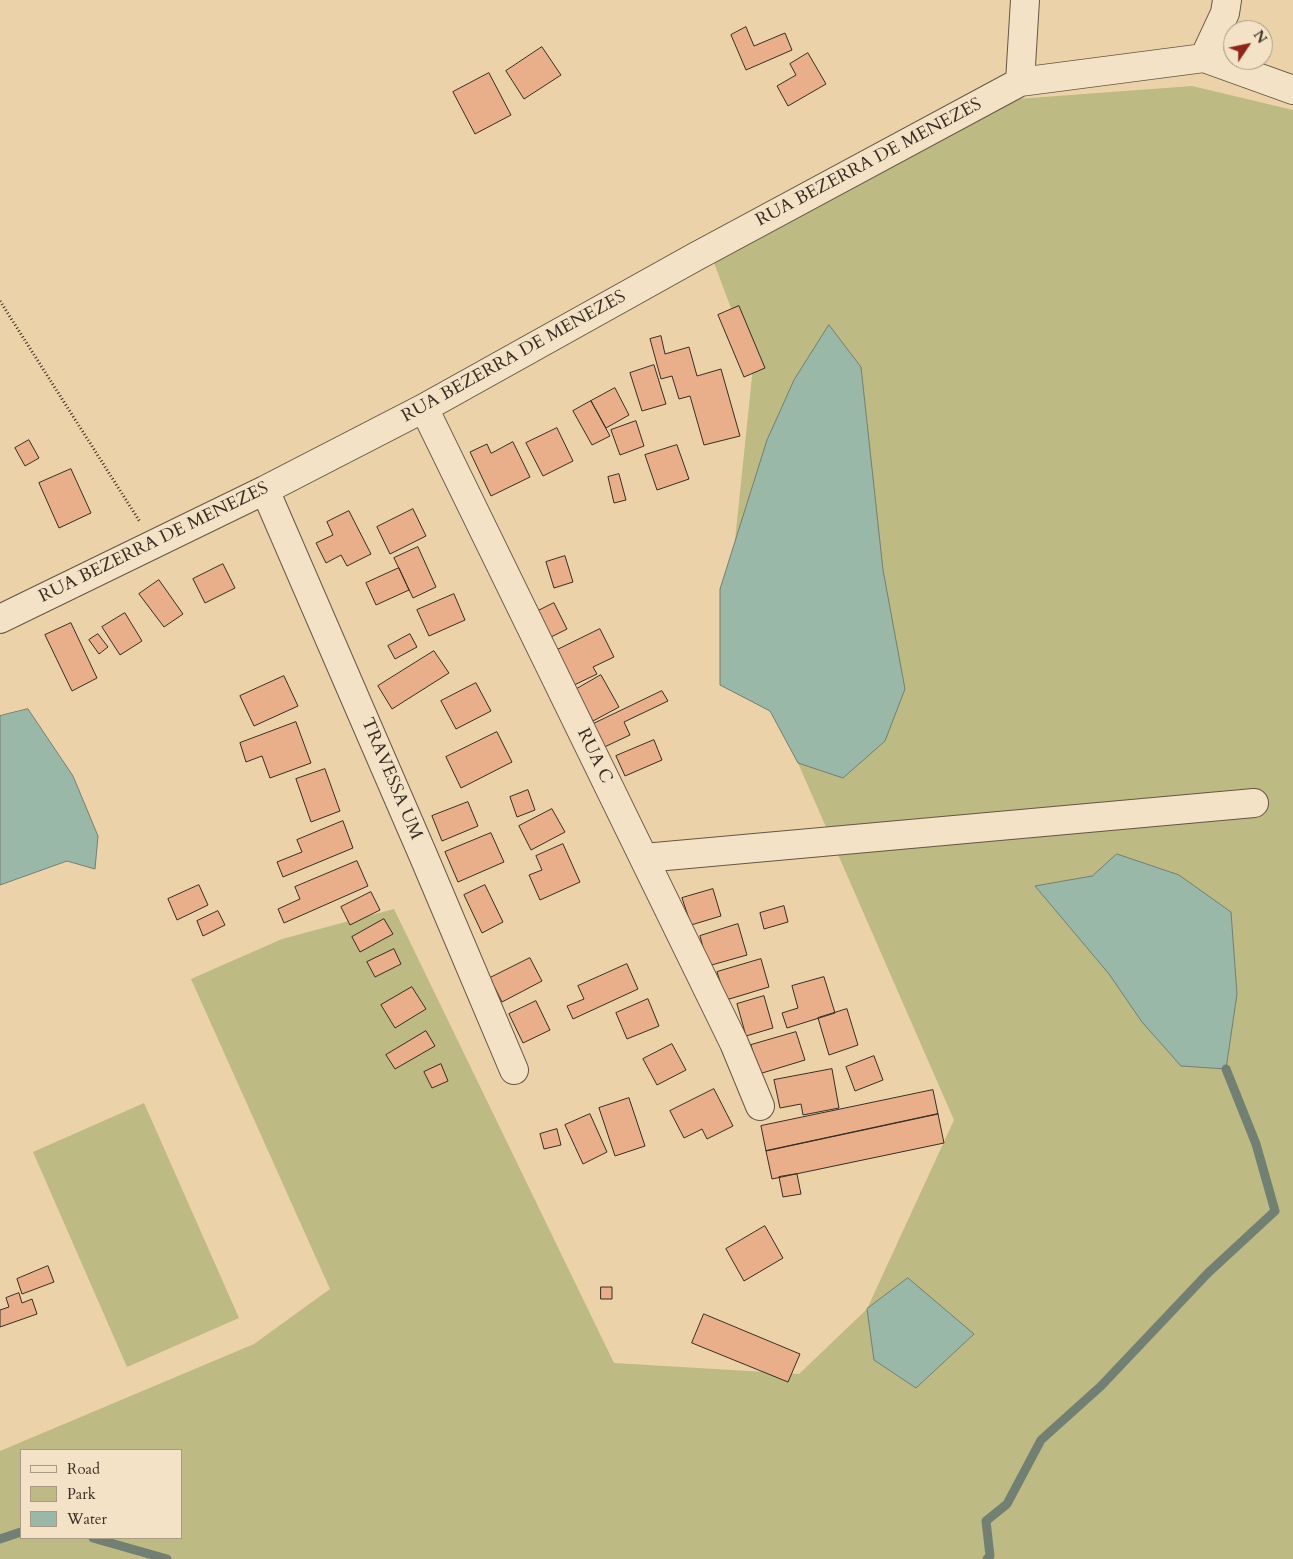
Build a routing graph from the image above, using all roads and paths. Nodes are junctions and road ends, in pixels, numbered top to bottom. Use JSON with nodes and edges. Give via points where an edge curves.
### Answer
{"nodes":[{"id":1,"x":1025,"y":0,"type":"edge"},
{"id":2,"x":1227,"y":0,"type":"edge"},
{"id":3,"x":1204,"y":58,"type":"junction"},
{"id":4,"x":1020,"y":82,"type":"junction"},
{"id":5,"x":1293,"y":90,"type":"edge"},
{"id":6,"x":0,"y":301,"type":"edge"},
{"id":7,"x":424,"y":408,"type":"junction"},
{"id":8,"x":265,"y":490,"type":"junction"},
{"id":9,"x":154,"y":543,"type":"junction"},
{"id":10,"x":0,"y":618,"type":"edge"},
{"id":11,"x":1254,"y":802,"type":"dead end"},
{"id":12,"x":644,"y":858,"type":"junction"},
{"id":13,"x":514,"y":1070,"type":"dead end"},
{"id":14,"x":760,"y":1106,"type":"dead end"}],
"edges":[{"from":1,"to":4,"type":"street"},
{"from":2,"to":3,"type":"street","via":[[1225,13]]},
{"from":3,"to":4,"type":"street"},
{"from":3,"to":5,"type":"street"},
{"from":4,"to":7,"type":"street","name":"RUA BEZERRA DE MENEZES"},
{"from":6,"to":9,"type":"path"},
{"from":7,"to":8,"type":"street","name":"RUA BEZERRA DE MENEZES"},
{"from":7,"to":12,"type":"street","name":"RUA C"},
{"from":8,"to":9,"type":"street","name":"RUA BEZERRA DE MENEZES"},
{"from":8,"to":13,"type":"street","name":"TRAVESSA UM"},
{"from":9,"to":10,"type":"street","name":"RUA BEZERRA DE MENEZES"},
{"from":11,"to":12,"type":"street"},
{"from":12,"to":14,"type":"street","name":"RUA C","via":[[734,1043]]}]}
